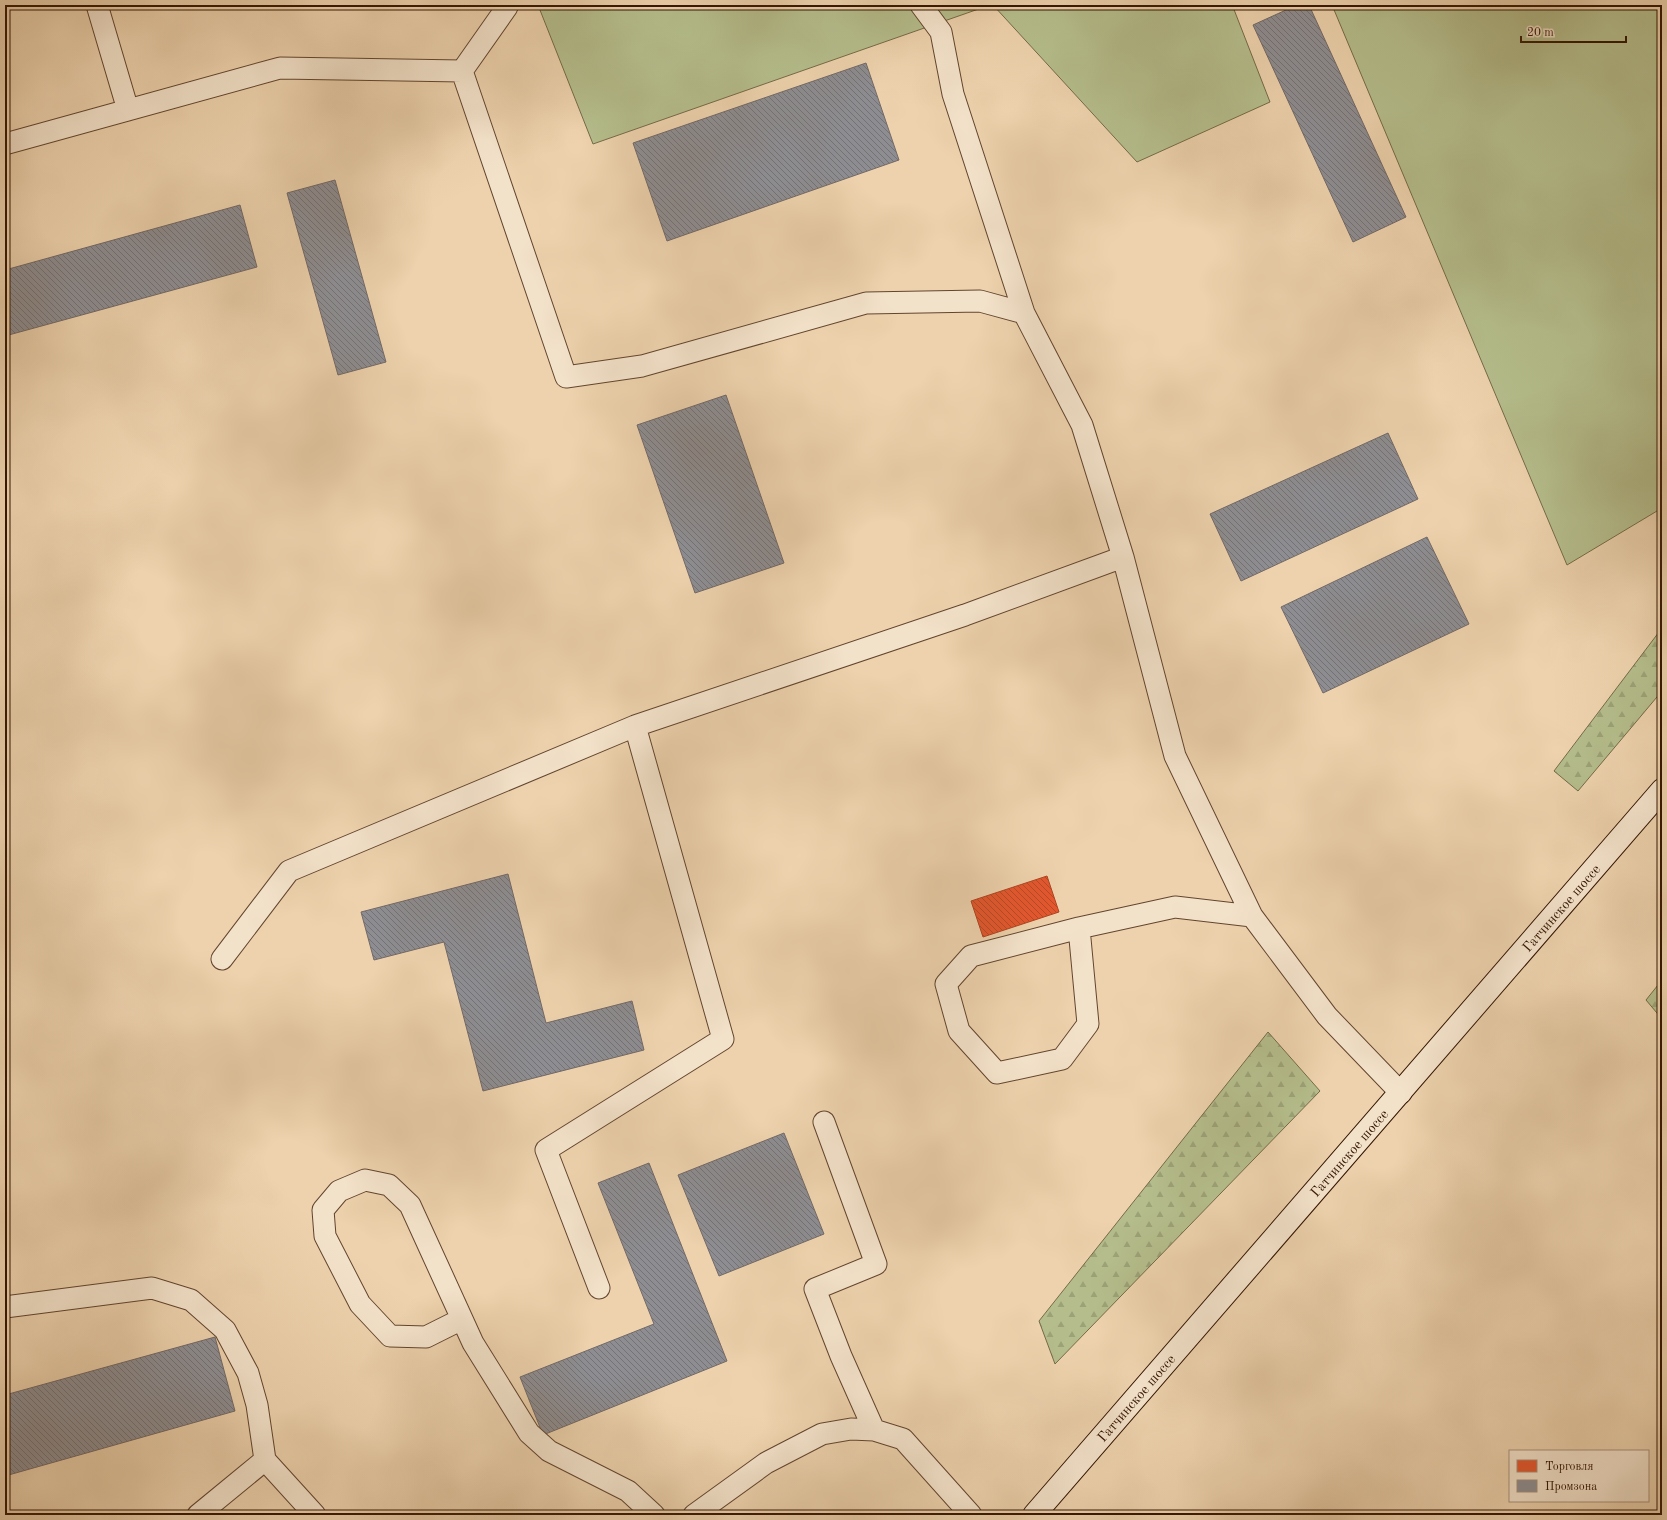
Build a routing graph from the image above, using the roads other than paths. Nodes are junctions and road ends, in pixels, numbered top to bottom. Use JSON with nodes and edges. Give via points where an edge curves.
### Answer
{"nodes":[{"id":1,"x":97,"y":5,"type":"edge"},
{"id":2,"x":507,"y":5,"type":"edge"},
{"id":3,"x":921,"y":5,"type":"edge"},
{"id":4,"x":462,"y":70,"type":"junction"},
{"id":5,"x":128,"y":110,"type":"junction"},
{"id":6,"x":5,"y":144,"type":"edge"},
{"id":7,"x":1024,"y":313,"type":"junction"},
{"id":8,"x":1123,"y":557,"type":"junction"},
{"id":9,"x":635,"y":726,"type":"junction"},
{"id":10,"x":1662,"y":790,"type":"edge"},
{"id":11,"x":1252,"y":916,"type":"junction"},
{"id":12,"x":1079,"y":928,"type":"junction"},
{"id":13,"x":222,"y":959,"type":"dead end"},
{"id":14,"x":1401,"y":1093,"type":"junction"},
{"id":15,"x":824,"y":1122,"type":"dead end"},
{"id":16,"x":599,"y":1288,"type":"dead end"},
{"id":17,"x":5,"y":1307,"type":"edge"},
{"id":18,"x":462,"y":1319,"type":"junction"},
{"id":19,"x":874,"y":1430,"type":"junction"},
{"id":20,"x":265,"y":1460,"type":"junction"},
{"id":21,"x":198,"y":1515,"type":"edge"},
{"id":22,"x":315,"y":1515,"type":"edge"},
{"id":23,"x":654,"y":1515,"type":"edge"},
{"id":24,"x":694,"y":1515,"type":"edge"},
{"id":25,"x":971,"y":1515,"type":"edge"},
{"id":26,"x":1034,"y":1515,"type":"edge"}],
"edges":[{"from":1,"to":5,"type":"lane"},
{"from":2,"to":4,"type":"lane"},
{"from":3,"to":7,"type":"lane","via":[[941,32],[953,94]]},
{"from":4,"to":5,"type":"lane","via":[[280,68]]},
{"from":4,"to":7,"type":"lane","via":[[566,378],[642,366],[866,303],[980,301]]},
{"from":5,"to":6,"type":"lane"},
{"from":7,"to":8,"type":"lane","via":[[1082,425]]},
{"from":8,"to":9,"type":"lane","via":[[965,615]]},
{"from":8,"to":11,"type":"lane","via":[[1175,756]]},
{"from":9,"to":13,"type":"lane","via":[[289,871]]},
{"from":9,"to":16,"type":"lane","via":[[723,1039],[546,1150]]},
{"from":10,"to":14,"type":"main road","name":"Гатчинское шоссе"},
{"from":11,"to":12,"type":"lane","via":[[1175,907]]},
{"from":11,"to":14,"type":"lane","via":[[1327,1016]]},
{"from":12,"to":12,"type":"lane","via":[[971,956],[946,984],[960,1031],[997,1073],[1062,1059],[1088,1024]]},
{"from":14,"to":26,"type":"main road","name":"Гатчинское шоссе"},
{"from":15,"to":19,"type":"lane","via":[[876,1264],[815,1289]]},
{"from":17,"to":20,"type":"lane","via":[[152,1288],[191,1300],[225,1330],[248,1373]]},
{"from":18,"to":18,"type":"lane","via":[[410,1205],[389,1185],[365,1180],[339,1191],[323,1210],[325,1236],[360,1304],[390,1336],[426,1337]]},
{"from":18,"to":23,"type":"lane","via":[[473,1343],[529,1434],[549,1451],[628,1491]]},
{"from":19,"to":24,"type":"lane","via":[[851,1429],[822,1434],[766,1463]]},
{"from":19,"to":25,"type":"lane","via":[[903,1439]]},
{"from":20,"to":21,"type":"lane"},
{"from":20,"to":22,"type":"lane"}]}
